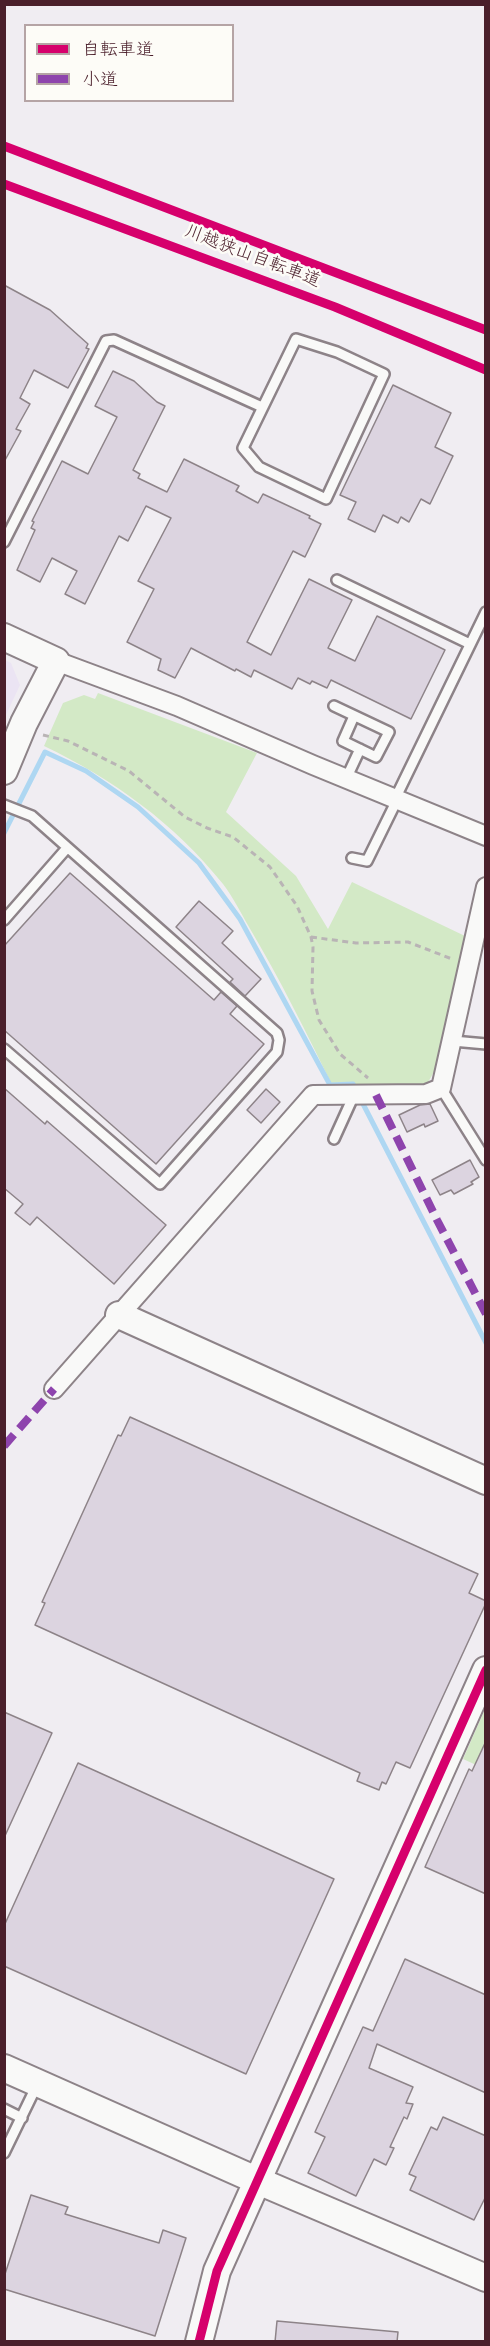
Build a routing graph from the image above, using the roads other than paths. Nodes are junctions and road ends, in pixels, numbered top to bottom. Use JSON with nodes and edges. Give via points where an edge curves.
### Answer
{"nodes":[{"id":1,"x":262,"y":407,"type":"junction"},
{"id":2,"x":4,"y":542,"type":"edge"},
{"id":3,"x":337,"y":580,"type":"dead end"},
{"id":4,"x":486,"y":612,"type":"edge"},
{"id":5,"x":4,"y":637,"type":"edge"},
{"id":6,"x":470,"y":644,"type":"junction"},
{"id":7,"x":56,"y":661,"type":"junction"},
{"id":8,"x":334,"y":706,"type":"dead end"},
{"id":9,"x":354,"y":716,"type":"junction"},
{"id":10,"x":360,"y":749,"type":"junction"},
{"id":11,"x":4,"y":771,"type":"edge"},
{"id":12,"x":346,"y":779,"type":"junction"},
{"id":13,"x":396,"y":800,"type":"junction"},
{"id":14,"x":4,"y":806,"type":"edge"},
{"id":15,"x":486,"y":836,"type":"edge"},
{"id":16,"x":67,"y":848,"type":"junction"},
{"id":17,"x":352,"y":858,"type":"dead end"},
{"id":18,"x":486,"y":886,"type":"edge"},
{"id":19,"x":4,"y":920,"type":"edge"},
{"id":20,"x":453,"y":1041,"type":"junction"},
{"id":21,"x":486,"y":1044,"type":"edge"},
{"id":22,"x":4,"y":1049,"type":"edge"},
{"id":23,"x":441,"y":1088,"type":"junction"},
{"id":24,"x":354,"y":1095,"type":"junction"},
{"id":25,"x":334,"y":1139,"type":"dead end"},
{"id":26,"x":486,"y":1160,"type":"edge"},
{"id":27,"x":119,"y":1315,"type":"junction"},
{"id":28,"x":54,"y":1389,"type":"dead end"},
{"id":29,"x":486,"y":1481,"type":"edge"},
{"id":30,"x":486,"y":1670,"type":"edge"},
{"id":31,"x":4,"y":2068,"type":"edge"},
{"id":32,"x":38,"y":2083,"type":"junction"},
{"id":33,"x":4,"y":2109,"type":"edge"},
{"id":34,"x":22,"y":2118,"type":"junction"},
{"id":35,"x":4,"y":2153,"type":"edge"},
{"id":36,"x":256,"y":2180,"type":"junction"},
{"id":37,"x":486,"y":2278,"type":"edge"},
{"id":38,"x":199,"y":2342,"type":"edge"}],
"edges":[{"from":1,"to":1,"type":"lane","via":[[296,339],[337,352],[384,374],[326,499],[259,467],[243,448]]},
{"from":1,"to":2,"type":"lane","via":[[114,340],[106,341]]},
{"from":3,"to":6,"type":"lane"},
{"from":4,"to":6,"type":"lane"},
{"from":5,"to":7,"type":"street"},
{"from":6,"to":13,"type":"lane"},
{"from":7,"to":11,"type":"street"},
{"from":7,"to":12,"type":"street","via":[[177,706]]},
{"from":8,"to":9,"type":"lane"},
{"from":9,"to":10,"type":"lane","via":[[343,741]]},
{"from":9,"to":10,"type":"lane","via":[[389,732],[376,757]]},
{"from":10,"to":12,"type":"lane"},
{"from":12,"to":13,"type":"street"},
{"from":13,"to":15,"type":"street"},
{"from":13,"to":17,"type":"lane","via":[[367,861]]},
{"from":14,"to":16,"type":"lane","via":[[32,816]]},
{"from":16,"to":19,"type":"lane"},
{"from":16,"to":22,"type":"lane","via":[[277,1033],[279,1047],[160,1184]]},
{"from":18,"to":20,"type":"street"},
{"from":20,"to":21,"type":"lane"},
{"from":20,"to":23,"type":"street"},
{"from":23,"to":24,"type":"street","via":[[426,1094]]},
{"from":23,"to":26,"type":"lane"},
{"from":24,"to":25,"type":"lane"},
{"from":24,"to":27,"type":"street","via":[[313,1095]]},
{"from":27,"to":28,"type":"street"},
{"from":27,"to":29,"type":"street"},
{"from":30,"to":36,"type":"street"},
{"from":31,"to":32,"type":"street"},
{"from":32,"to":34,"type":"lane"},
{"from":32,"to":36,"type":"street"},
{"from":33,"to":34,"type":"lane"},
{"from":34,"to":35,"type":"lane"},
{"from":36,"to":37,"type":"street"},
{"from":36,"to":38,"type":"street","via":[[217,2271]]}]}
